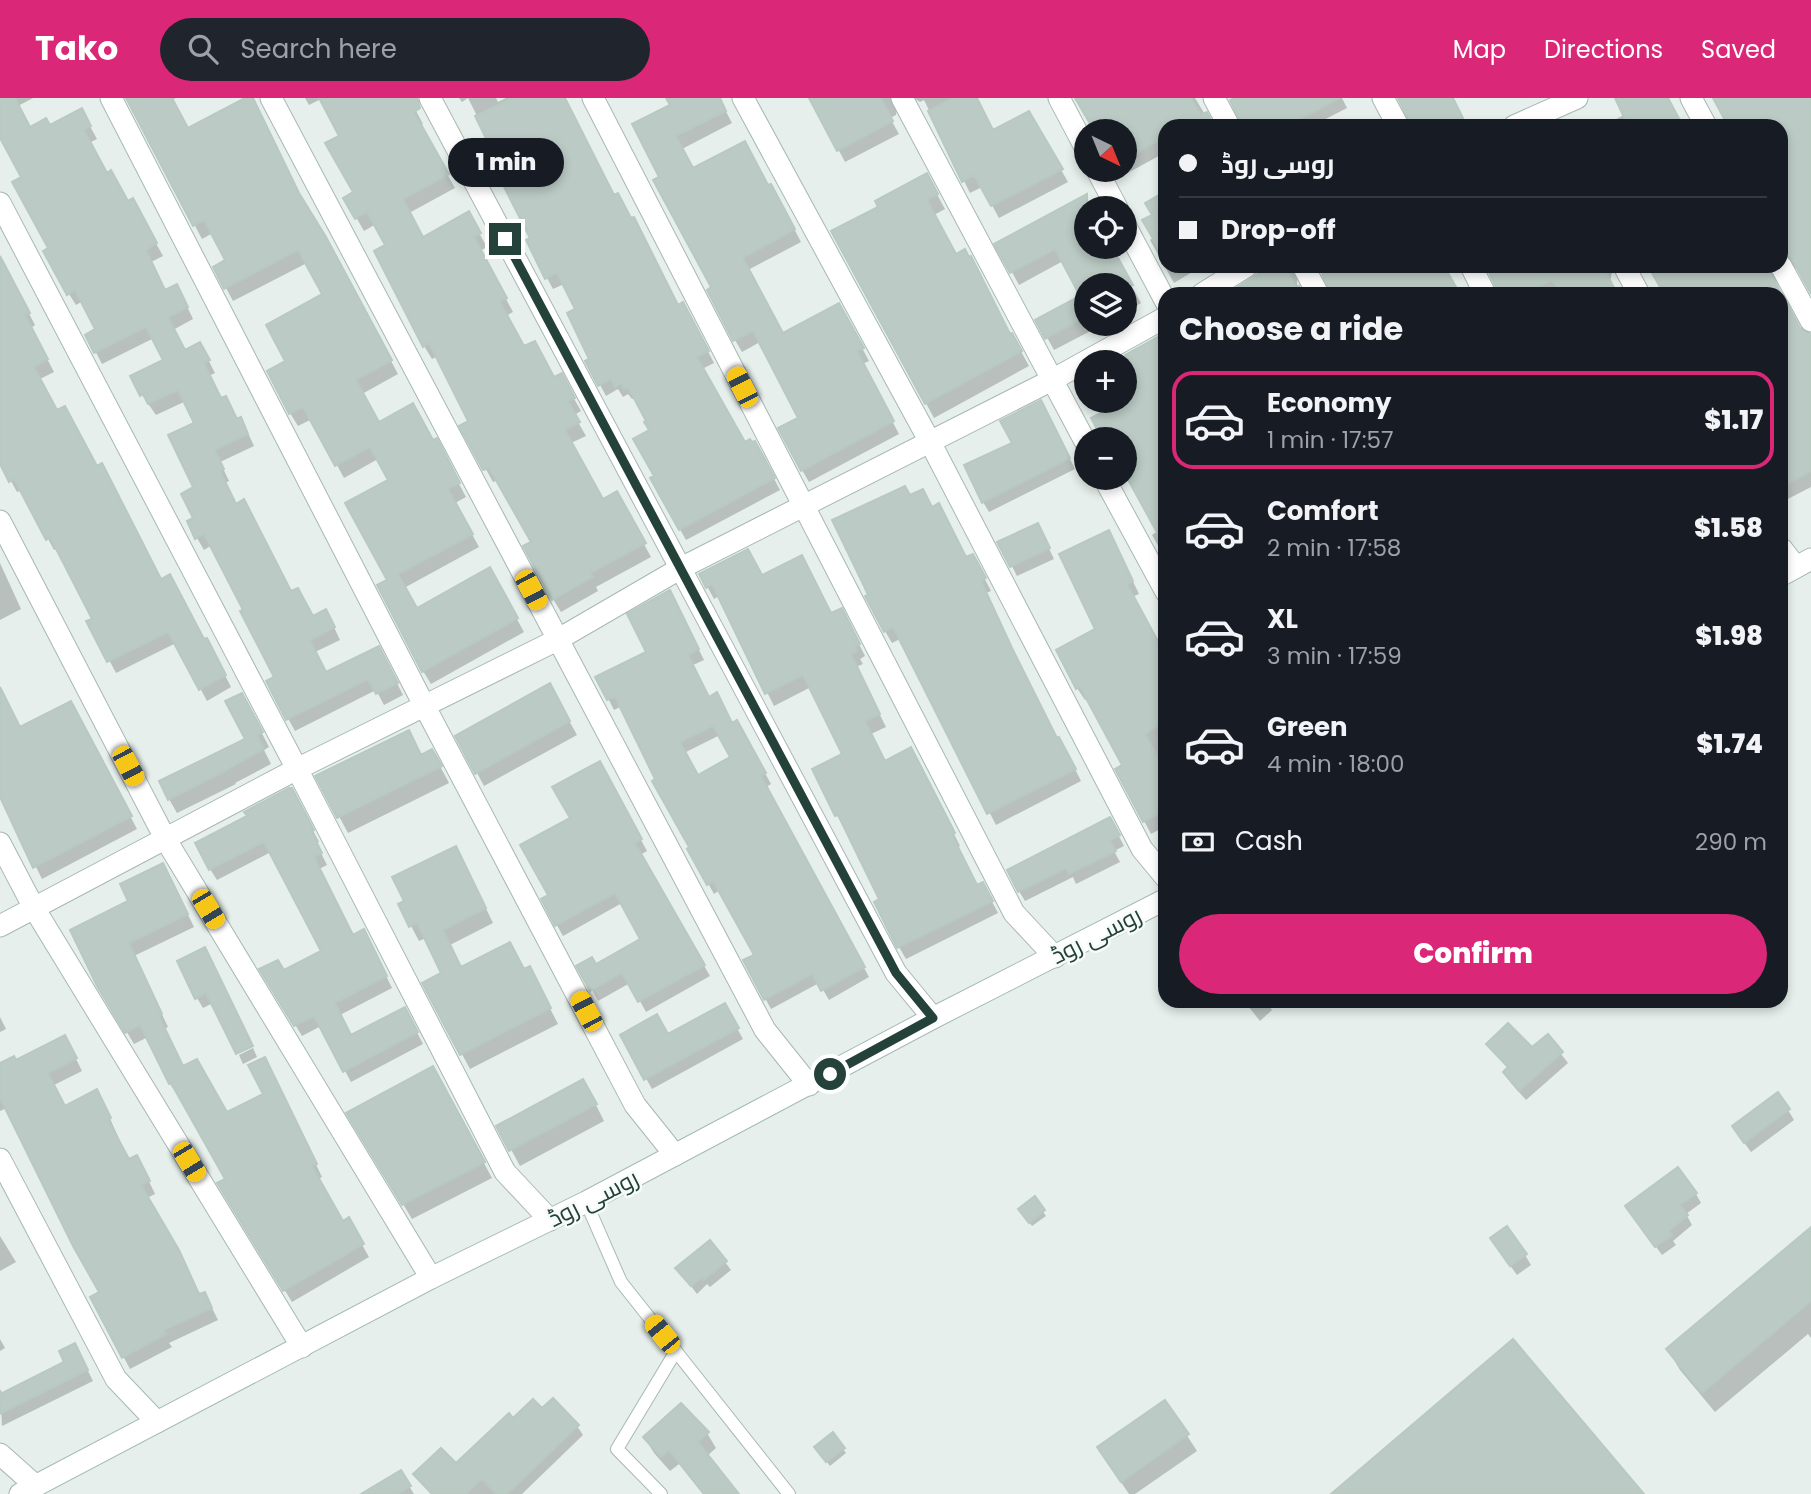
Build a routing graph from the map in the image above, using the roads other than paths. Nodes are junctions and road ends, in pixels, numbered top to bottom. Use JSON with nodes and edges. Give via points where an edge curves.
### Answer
{"nodes":[{"id":1,"x":111,"y":98,"type":"edge"},
{"id":2,"x":271,"y":98,"type":"edge"},
{"id":3,"x":430,"y":98,"type":"edge"},
{"id":4,"x":593,"y":98,"type":"edge"},
{"id":5,"x":743,"y":98,"type":"edge"},
{"id":6,"x":902,"y":98,"type":"edge"},
{"id":7,"x":1059,"y":98,"type":"edge"},
{"id":8,"x":1214,"y":98,"type":"edge"},
{"id":9,"x":1383,"y":98,"type":"edge"},
{"id":10,"x":1577,"y":98,"type":"edge"},
{"id":11,"x":1691,"y":98,"type":"edge"},
{"id":12,"x":1545,"y":112,"type":"edge"},
{"id":13,"x":1225,"y":119,"type":"edge"},
{"id":14,"x":1394,"y":119,"type":"edge"},
{"id":15,"x":1702,"y":119,"type":"edge"},
{"id":16,"x":1074,"y":126,"type":"edge"},
{"id":17,"x":0,"y":203,"type":"edge"},
{"id":18,"x":1137,"y":248,"type":"edge"},
{"id":19,"x":1236,"y":273,"type":"edge"},
{"id":20,"x":1785,"y":273,"type":"edge"},
{"id":21,"x":1158,"y":287,"type":"edge"},
{"id":22,"x":1213,"y":287,"type":"edge"},
{"id":23,"x":1158,"y":321,"type":"edge"},
{"id":24,"x":1811,"y":321,"type":"edge"},
{"id":25,"x":1052,"y":380,"type":"junction"},
{"id":26,"x":1077,"y":427,"type":"edge"},
{"id":27,"x":930,"y":442,"type":"junction"},
{"id":28,"x":1111,"y":490,"type":"edge"},
{"id":29,"x":803,"y":507,"type":"junction"},
{"id":30,"x":0,"y":521,"type":"edge"},
{"id":31,"x":681,"y":568,"type":"junction"},
{"id":32,"x":1158,"y":577,"type":"edge"},
{"id":33,"x":557,"y":640,"type":"junction"},
{"id":34,"x":424,"y":705,"type":"junction"},
{"id":35,"x":297,"y":768,"type":"junction"},
{"id":36,"x":166,"y":840,"type":"junction"},
{"id":37,"x":0,"y":843,"type":"edge"},
{"id":38,"x":1158,"y":868,"type":"edge"},
{"id":39,"x":1158,"y":903,"type":"edge"},
{"id":40,"x":34,"y":908,"type":"junction"},
{"id":41,"x":0,"y":926,"type":"edge"},
{"id":42,"x":1055,"y":957,"type":"junction"},
{"id":43,"x":933,"y":1018,"type":"junction"},
{"id":44,"x":809,"y":1085,"type":"junction"},
{"id":45,"x":675,"y":1155,"type":"junction"},
{"id":46,"x":0,"y":1159,"type":"edge"},
{"id":47,"x":586,"y":1202,"type":"junction"},
{"id":48,"x":550,"y":1220,"type":"junction"},
{"id":49,"x":431,"y":1278,"type":"junction"},
{"id":50,"x":302,"y":1346,"type":"junction"},
{"id":51,"x":676,"y":1351,"type":"junction"},
{"id":52,"x":157,"y":1422,"type":"junction"},
{"id":53,"x":0,"y":1454,"type":"edge"},
{"id":54,"x":28,"y":1490,"type":"edge"},
{"id":55,"x":661,"y":1494,"type":"edge"},
{"id":56,"x":789,"y":1494,"type":"edge"}],
"edges":[{"from":1,"to":34,"type":"street"},
{"from":2,"to":33,"type":"street"},
{"from":3,"to":31,"type":"street"},
{"from":4,"to":29,"type":"street"},
{"from":5,"to":27,"type":"street"},
{"from":6,"to":25,"type":"street"},
{"from":7,"to":16,"type":"street"},
{"from":8,"to":13,"type":"street"},
{"from":9,"to":14,"type":"street"},
{"from":10,"to":12,"type":"street"},
{"from":11,"to":15,"type":"street"},
{"from":17,"to":35,"type":"street"},
{"from":18,"to":21,"type":"street"},
{"from":19,"to":22,"type":"street"},
{"from":20,"to":24,"type":"street"},
{"from":23,"to":25,"type":"street"},
{"from":25,"to":26,"type":"street"},
{"from":25,"to":27,"type":"street"},
{"from":27,"to":29,"type":"street"},
{"from":27,"to":38,"type":"street","via":[[1142,849]]},
{"from":28,"to":32,"type":"street"},
{"from":29,"to":31,"type":"street"},
{"from":29,"to":42,"type":"street","via":[[1014,913]]},
{"from":30,"to":36,"type":"street"},
{"from":31,"to":33,"type":"street"},
{"from":31,"to":43,"type":"street","via":[[896,973]]},
{"from":33,"to":34,"type":"street"},
{"from":33,"to":44,"type":"street","via":[[765,1030]]},
{"from":34,"to":35,"type":"street"},
{"from":34,"to":45,"type":"street","via":[[635,1105]]},
{"from":35,"to":36,"type":"street"},
{"from":35,"to":48,"type":"street","via":[[505,1172]]},
{"from":36,"to":40,"type":"street"},
{"from":36,"to":49,"type":"street"},
{"from":37,"to":40,"type":"street"},
{"from":39,"to":42,"type":"street","name":"روسی روڈ"},
{"from":40,"to":41,"type":"street"},
{"from":40,"to":50,"type":"street"},
{"from":42,"to":43,"type":"street","name":"روسی روڈ"},
{"from":43,"to":44,"type":"street","name":"روسی روڈ"},
{"from":44,"to":45,"type":"street","name":"روسی روڈ"},
{"from":45,"to":47,"type":"street","name":"روسی روڈ"},
{"from":46,"to":52,"type":"street","via":[[116,1379]]},
{"from":47,"to":48,"type":"street","name":"روسی روڈ"},
{"from":47,"to":51,"type":"lane","via":[[621,1282]]},
{"from":48,"to":49,"type":"street","name":"روسی روڈ"},
{"from":49,"to":50,"type":"street","name":"روسی روڈ"},
{"from":50,"to":52,"type":"street","name":"روسی روڈ"},
{"from":51,"to":55,"type":"lane","via":[[617,1449]]},
{"from":51,"to":56,"type":"lane"},
{"from":52,"to":54,"type":"street","name":"روسی روڈ"},
{"from":53,"to":54,"type":"street"}]}
